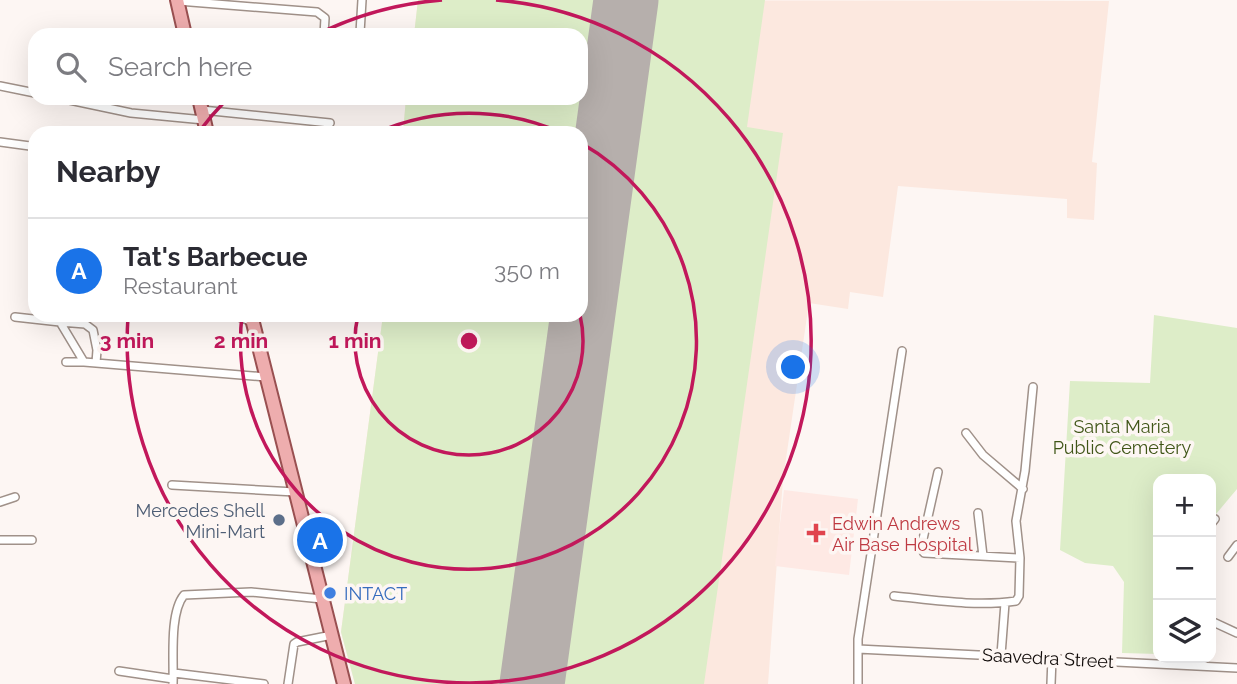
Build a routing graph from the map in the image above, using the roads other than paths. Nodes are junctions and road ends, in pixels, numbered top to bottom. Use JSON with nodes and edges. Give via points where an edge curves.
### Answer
{"nodes":[{"id":1,"x":362,"y":0,"type":"edge"},
{"id":2,"x":178,"y":1,"type":"edge"},
{"id":3,"x":184,"y":28,"type":"edge"},
{"id":4,"x":324,"y":28,"type":"edge"},
{"id":5,"x":360,"y":28,"type":"edge"},
{"id":6,"x":0,"y":86,"type":"edge"},
{"id":7,"x":28,"y":92,"type":"edge"},
{"id":8,"x":93,"y":105,"type":"edge"},
{"id":9,"x":203,"y":115,"type":"edge"},
{"id":10,"x":330,"y":124,"type":"dead end"},
{"id":11,"x":0,"y":142,"type":"edge"},
{"id":12,"x":28,"y":146,"type":"edge"},
{"id":13,"x":15,"y":317,"type":"dead end"},
{"id":14,"x":28,"y":318,"type":"edge"},
{"id":15,"x":60,"y":322,"type":"joint"},
{"id":16,"x":253,"y":322,"type":"edge"},
{"id":17,"x":902,"y":351,"type":"dead end"},
{"id":18,"x":66,"y":362,"type":"dead end"},
{"id":19,"x":84,"y":362,"type":"junction"},
{"id":20,"x":96,"y":363,"type":"junction"},
{"id":21,"x":266,"y":377,"type":"junction"},
{"id":22,"x":1033,"y":387,"type":"dead end"},
{"id":23,"x":966,"y":433,"type":"dead end"},
{"id":24,"x":938,"y":472,"type":"dead end"},
{"id":25,"x":172,"y":485,"type":"dead end"},
{"id":26,"x":1023,"y":489,"type":"junction"},
{"id":27,"x":295,"y":492,"type":"junction"},
{"id":28,"x":15,"y":497,"type":"dead end"},
{"id":29,"x":0,"y":502,"type":"edge"},
{"id":30,"x":978,"y":513,"type":"dead end"},
{"id":31,"x":0,"y":540,"type":"edge"},
{"id":32,"x":32,"y":540,"type":"dead end"},
{"id":33,"x":1237,"y":545,"type":"edge"},
{"id":34,"x":983,"y":556,"type":"junction"},
{"id":35,"x":1228,"y":557,"type":"dead end"},
{"id":36,"x":1020,"y":558,"type":"junction"},
{"id":37,"x":894,"y":596,"type":"dead end"},
{"id":38,"x":322,"y":599,"type":"junction"},
{"id":39,"x":1004,"y":603,"type":"junction"},
{"id":40,"x":1216,"y":623,"type":"edge"},
{"id":41,"x":1237,"y":633,"type":"edge"},
{"id":42,"x":332,"y":635,"type":"junction"},
{"id":43,"x":858,"y":649,"type":"junction"},
{"id":44,"x":1001,"y":655,"type":"junction"},
{"id":45,"x":1052,"y":658,"type":"junction"},
{"id":46,"x":1237,"y":668,"type":"edge"},
{"id":47,"x":119,"y":671,"type":"dead end"},
{"id":48,"x":173,"y":678,"type":"edge"},
{"id":49,"x":264,"y":684,"type":"edge"},
{"id":50,"x":288,"y":684,"type":"edge"},
{"id":51,"x":344,"y":684,"type":"edge"},
{"id":52,"x":858,"y":684,"type":"edge"},
{"id":53,"x":1051,"y":684,"type":"edge"}],
"edges":[{"from":1,"to":5,"type":"street"},
{"from":2,"to":3,"type":"main road"},
{"from":2,"to":4,"type":"street","via":[[317,12],[325,18]]},
{"from":6,"to":7,"type":"street"},
{"from":8,"to":9,"type":"street","via":[[131,113]]},
{"from":9,"to":10,"type":"street"},
{"from":11,"to":12,"type":"street"},
{"from":13,"to":14,"type":"street"},
{"from":15,"to":19,"type":"street"},
{"from":15,"to":20,"type":"street","via":[[85,324],[93,330]]},
{"from":16,"to":21,"type":"main road"},
{"from":17,"to":43,"type":"street"},
{"from":18,"to":19,"type":"street"},
{"from":19,"to":20,"type":"street"},
{"from":20,"to":21,"type":"street"},
{"from":21,"to":27,"type":"main road"},
{"from":22,"to":26,"type":"street"},
{"from":23,"to":26,"type":"street","via":[[983,455]]},
{"from":24,"to":34,"type":"street","via":[[922,551]]},
{"from":25,"to":27,"type":"street"},
{"from":26,"to":36,"type":"street","via":[[1016,521]]},
{"from":27,"to":38,"type":"main road"},
{"from":28,"to":29,"type":"street"},
{"from":30,"to":34,"type":"street"},
{"from":31,"to":32,"type":"street"},
{"from":33,"to":35,"type":"street"},
{"from":34,"to":36,"type":"street"},
{"from":36,"to":39,"type":"street","via":[[1019,596]]},
{"from":37,"to":39,"type":"street"},
{"from":38,"to":42,"type":"main road"},
{"from":38,"to":48,"type":"street","via":[[251,592],[184,595],[173,643]]},
{"from":39,"to":44,"type":"street"},
{"from":40,"to":41,"type":"street"},
{"from":42,"to":50,"type":"street","via":[[294,644]]},
{"from":42,"to":51,"type":"main road"},
{"from":43,"to":44,"type":"street","name":"Saavedra Street"},
{"from":43,"to":52,"type":"street"},
{"from":44,"to":45,"type":"street","name":"Saavedra Street"},
{"from":45,"to":46,"type":"street","name":"Saavedra Street"},
{"from":45,"to":53,"type":"street"},
{"from":47,"to":48,"type":"street"},
{"from":48,"to":49,"type":"street"}]}
